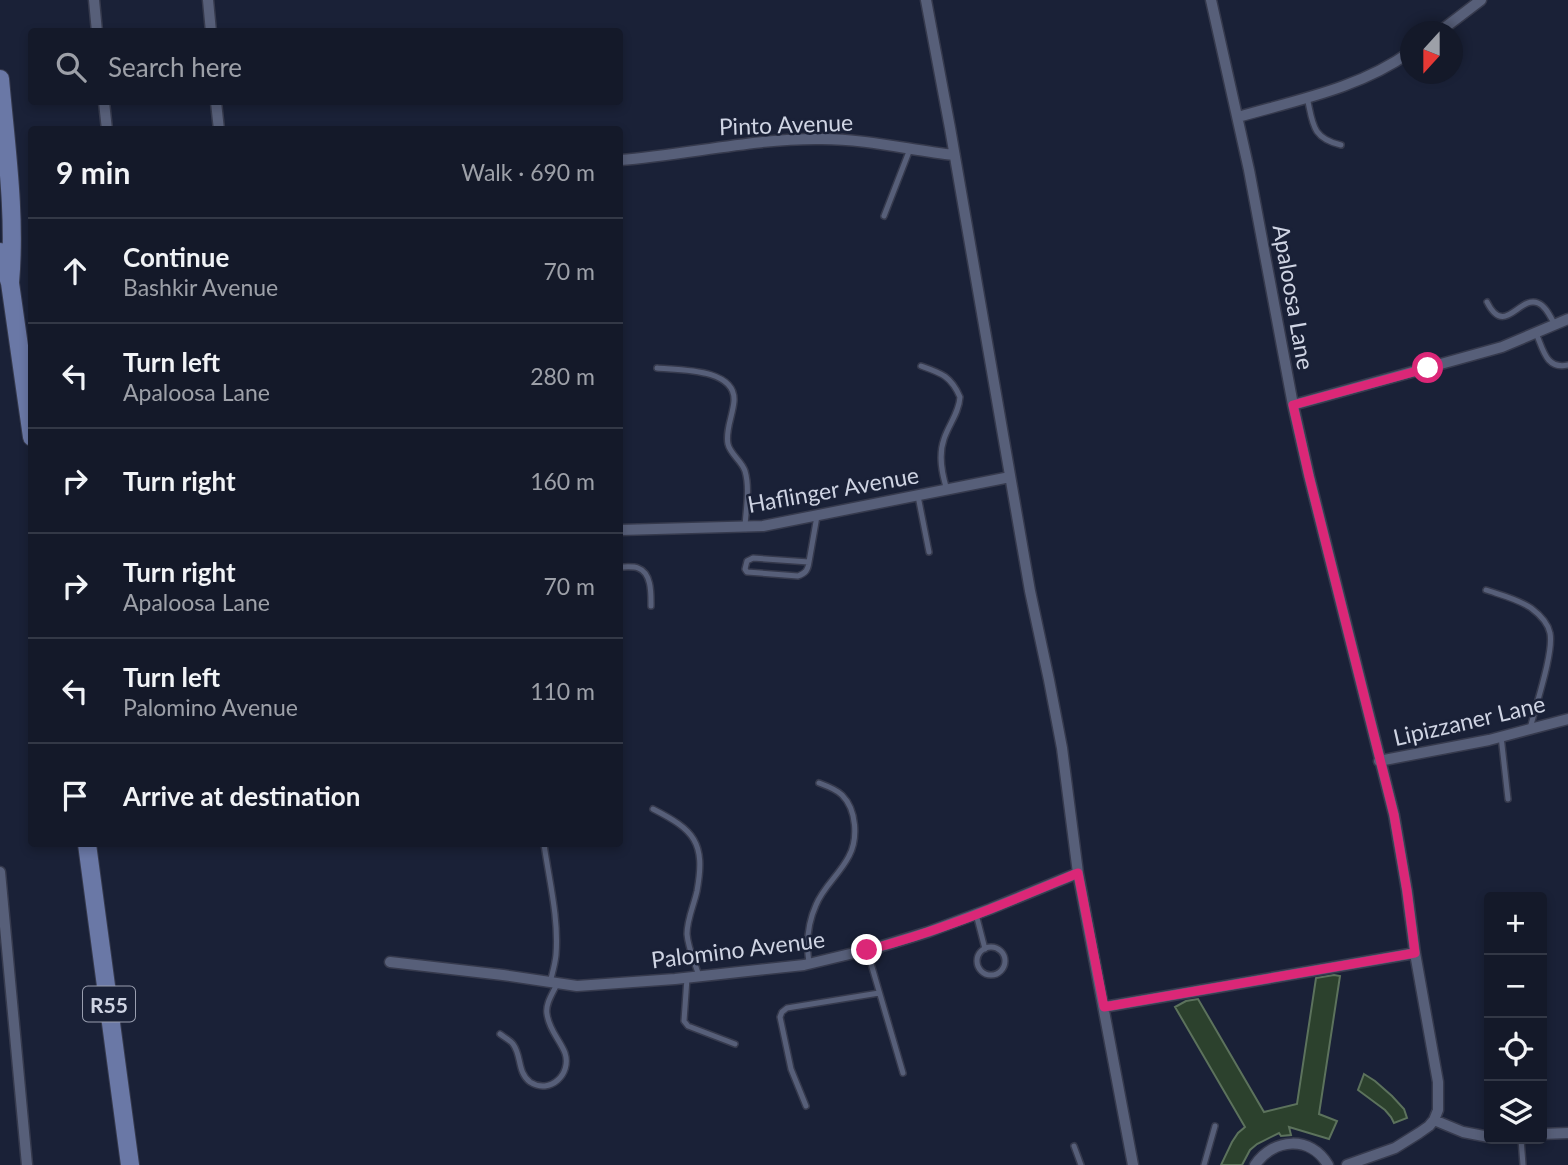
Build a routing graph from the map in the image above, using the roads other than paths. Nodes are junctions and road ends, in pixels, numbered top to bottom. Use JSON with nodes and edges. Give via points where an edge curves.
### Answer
{"nodes":[{"id":1,"x":94,"y":0,"type":"edge"},
{"id":2,"x":208,"y":0,"type":"edge"},
{"id":3,"x":926,"y":0,"type":"edge"},
{"id":4,"x":1211,"y":0,"type":"edge"},
{"id":5,"x":1481,"y":0,"type":"edge"},
{"id":6,"x":1453,"y":21,"type":"edge"},
{"id":7,"x":97,"y":28,"type":"edge"},
{"id":8,"x":211,"y":28,"type":"edge"},
{"id":9,"x":1400,"y":58,"type":"edge"},
{"id":10,"x":0,"y":79,"type":"edge"},
{"id":11,"x":1307,"y":97,"type":"junction"},
{"id":12,"x":104,"y":105,"type":"edge"},
{"id":13,"x":216,"y":105,"type":"edge"},
{"id":14,"x":1238,"y":117,"type":"junction"},
{"id":15,"x":107,"y":126,"type":"edge"},
{"id":16,"x":219,"y":126,"type":"edge"},
{"id":17,"x":1341,"y":145,"type":"dead end"},
{"id":18,"x":910,"y":149,"type":"junction"},
{"id":19,"x":954,"y":155,"type":"junction"},
{"id":20,"x":623,"y":160,"type":"edge"},
{"id":21,"x":884,"y":216,"type":"dead end"},
{"id":22,"x":0,"y":252,"type":"edge"},
{"id":23,"x":10,"y":283,"type":"junction"},
{"id":24,"x":1487,"y":302,"type":"dead end"},
{"id":25,"x":1568,"y":319,"type":"edge"},
{"id":26,"x":1555,"y":325,"type":"junction"},
{"id":27,"x":1536,"y":333,"type":"junction"},
{"id":28,"x":1568,"y":365,"type":"edge"},
{"id":29,"x":921,"y":366,"type":"dead end"},
{"id":30,"x":657,"y":368,"type":"dead end"},
{"id":31,"x":1293,"y":405,"type":"junction"},
{"id":32,"x":28,"y":409,"type":"edge"},
{"id":33,"x":1010,"y":477,"type":"junction"},
{"id":34,"x":947,"y":490,"type":"junction"},
{"id":35,"x":918,"y":496,"type":"junction"},
{"id":36,"x":817,"y":516,"type":"junction"},
{"id":37,"x":745,"y":526,"type":"junction"},
{"id":38,"x":623,"y":530,"type":"edge"},
{"id":39,"x":929,"y":552,"type":"dead end"},
{"id":40,"x":809,"y":562,"type":"junction"},
{"id":41,"x":623,"y":567,"type":"edge"},
{"id":42,"x":1486,"y":590,"type":"dead end"},
{"id":43,"x":651,"y":606,"type":"dead end"},
{"id":44,"x":1568,"y":719,"type":"edge"},
{"id":45,"x":1530,"y":729,"type":"junction"},
{"id":46,"x":1501,"y":736,"type":"junction"},
{"id":47,"x":1379,"y":761,"type":"junction"},
{"id":48,"x":819,"y":783,"type":"dead end"},
{"id":49,"x":1508,"y":799,"type":"dead end"},
{"id":50,"x":653,"y":809,"type":"dead end"},
{"id":51,"x":87,"y":847,"type":"edge"},
{"id":52,"x":544,"y":847,"type":"edge"},
{"id":53,"x":0,"y":872,"type":"edge"},
{"id":54,"x":1078,"y":873,"type":"junction"},
{"id":55,"x":976,"y":914,"type":"junction"},
{"id":56,"x":985,"y":949,"type":"junction"},
{"id":57,"x":867,"y":950,"type":"junction"},
{"id":58,"x":1415,"y":953,"type":"junction"},
{"id":59,"x":390,"y":962,"type":"dead end"},
{"id":60,"x":809,"y":964,"type":"junction"},
{"id":61,"x":700,"y":976,"type":"junction"},
{"id":62,"x":687,"y":978,"type":"junction"},
{"id":63,"x":553,"y":984,"type":"junction"},
{"id":64,"x":879,"y":993,"type":"junction"},
{"id":65,"x":1104,"y":1007,"type":"junction"},
{"id":66,"x":500,"y":1034,"type":"dead end"},
{"id":67,"x":735,"y":1044,"type":"dead end"},
{"id":68,"x":903,"y":1073,"type":"dead end"},
{"id":69,"x":806,"y":1107,"type":"dead end"},
{"id":70,"x":1434,"y":1120,"type":"junction"},
{"id":71,"x":1215,"y":1126,"type":"dead end"},
{"id":72,"x":1568,"y":1133,"type":"edge"},
{"id":73,"x":1547,"y":1134,"type":"edge"},
{"id":74,"x":1484,"y":1136,"type":"edge"},
{"id":75,"x":1521,"y":1144,"type":"edge"},
{"id":76,"x":1074,"y":1146,"type":"dead end"},
{"id":77,"x":27,"y":1165,"type":"edge"},
{"id":78,"x":130,"y":1165,"type":"edge"},
{"id":79,"x":1081,"y":1165,"type":"edge"},
{"id":80,"x":1133,"y":1165,"type":"edge"},
{"id":81,"x":1203,"y":1165,"type":"edge"},
{"id":82,"x":1255,"y":1165,"type":"edge"},
{"id":83,"x":1328,"y":1165,"type":"edge"},
{"id":84,"x":1347,"y":1165,"type":"edge"},
{"id":85,"x":1523,"y":1165,"type":"edge"}],
"edges":[{"from":1,"to":7,"type":"street"},
{"from":2,"to":8,"type":"street"},
{"from":3,"to":19,"type":"street"},
{"from":4,"to":14,"type":"street","name":"Apaloosa Lane"},
{"from":5,"to":6,"type":"street"},
{"from":9,"to":11,"type":"street","via":[[1360,80]]},
{"from":10,"to":23,"type":"main road","via":[[11,209]]},
{"from":11,"to":14,"type":"street"},
{"from":11,"to":17,"type":"lane","via":[[1315,130],[1327,141]]},
{"from":12,"to":15,"type":"street"},
{"from":13,"to":16,"type":"street"},
{"from":14,"to":31,"type":"street","name":"Apaloosa Lane"},
{"from":18,"to":19,"type":"street","name":"Pinto Avenue"},
{"from":18,"to":20,"type":"street","name":"Pinto Avenue","via":[[819,138]]},
{"from":18,"to":21,"type":"lane"},
{"from":19,"to":33,"type":"street"},
{"from":22,"to":23,"type":"main road"},
{"from":23,"to":32,"type":"main road"},
{"from":24,"to":26,"type":"lane","via":[[1503,316],[1539,303]]},
{"from":25,"to":26,"type":"street"},
{"from":26,"to":27,"type":"street"},
{"from":27,"to":28,"type":"lane","via":[[1553,365]]},
{"from":27,"to":31,"type":"street","via":[[1502,347]]},
{"from":29,"to":34,"type":"lane","via":[[951,380],[960,397],[943,446],[942,474]]},
{"from":30,"to":37,"type":"lane","via":[[705,372],[732,389],[727,441],[745,471]]},
{"from":31,"to":47,"type":"street","name":"Apaloosa Lane"},
{"from":33,"to":34,"type":"street","name":"Haflinger Avenue"},
{"from":33,"to":54,"type":"street","via":[[1062,748]]},
{"from":34,"to":35,"type":"street","name":"Haflinger Avenue"},
{"from":35,"to":36,"type":"street","name":"Haflinger Avenue"},
{"from":35,"to":39,"type":"lane"},
{"from":36,"to":37,"type":"street","name":"Haflinger Avenue"},
{"from":36,"to":40,"type":"lane"},
{"from":37,"to":38,"type":"street","name":"Haflinger Avenue"},
{"from":40,"to":40,"type":"lane","via":[[808,569],[798,576],[745,569],[753,558]]},
{"from":41,"to":43,"type":"lane","via":[[636,567],[648,578]]},
{"from":42,"to":45,"type":"lane","via":[[1533,609],[1550,633],[1549,656]]},
{"from":44,"to":45,"type":"street","name":"Lipizzaner Lane"},
{"from":45,"to":46,"type":"street","name":"Lipizzaner Lane"},
{"from":46,"to":47,"type":"street","name":"Lipizzaner Lane"},
{"from":46,"to":49,"type":"lane"},
{"from":47,"to":58,"type":"street","name":"Apaloosa Lane","via":[[1394,815]]},
{"from":48,"to":60,"type":"lane","via":[[833,788],[848,803],[854,838],[848,857],[816,905],[807,934]]},
{"from":50,"to":61,"type":"lane","via":[[687,830],[698,847],[697,890],[687,934]]},
{"from":51,"to":78,"type":"main road","number":"R55"},
{"from":52,"to":63,"type":"lane","via":[[556,939]]},
{"from":53,"to":77,"type":"street"},
{"from":54,"to":55,"type":"street","name":"Palomino Avenue"},
{"from":54,"to":65,"type":"street"},
{"from":55,"to":56,"type":"lane"},
{"from":55,"to":57,"type":"street","name":"Palomino Avenue"},
{"from":56,"to":56,"type":"lane","via":[[978,958],[980,970],[997,974],[1005,958],[998,949]]},
{"from":57,"to":60,"type":"street","name":"Palomino Avenue"},
{"from":57,"to":64,"type":"lane"},
{"from":58,"to":65,"type":"street"},
{"from":58,"to":70,"type":"street","name":"Apaloosa Lane","via":[[1438,1082]]},
{"from":59,"to":63,"type":"street","name":"Palomino Avenue"},
{"from":60,"to":61,"type":"street","name":"Palomino Avenue"},
{"from":61,"to":62,"type":"street","name":"Palomino Avenue"},
{"from":62,"to":63,"type":"street","name":"Palomino Avenue"},
{"from":62,"to":67,"type":"lane","via":[[684,1021]]},
{"from":63,"to":66,"type":"lane","via":[[547,1010],[566,1055],[564,1074],[557,1081],[543,1086],[528,1081],[514,1046]]},
{"from":64,"to":68,"type":"lane"},
{"from":64,"to":69,"type":"lane","via":[[782,1012],[791,1069]]},
{"from":65,"to":80,"type":"street"},
{"from":70,"to":74,"type":"street"},
{"from":70,"to":84,"type":"street","via":[[1405,1143]]},
{"from":71,"to":81,"type":"lane"},
{"from":72,"to":73,"type":"street"},
{"from":75,"to":85,"type":"lane"},
{"from":76,"to":79,"type":"lane"},
{"from":82,"to":83,"type":"street","via":[[1260,1156],[1285,1144],[1313,1149]]}]}
